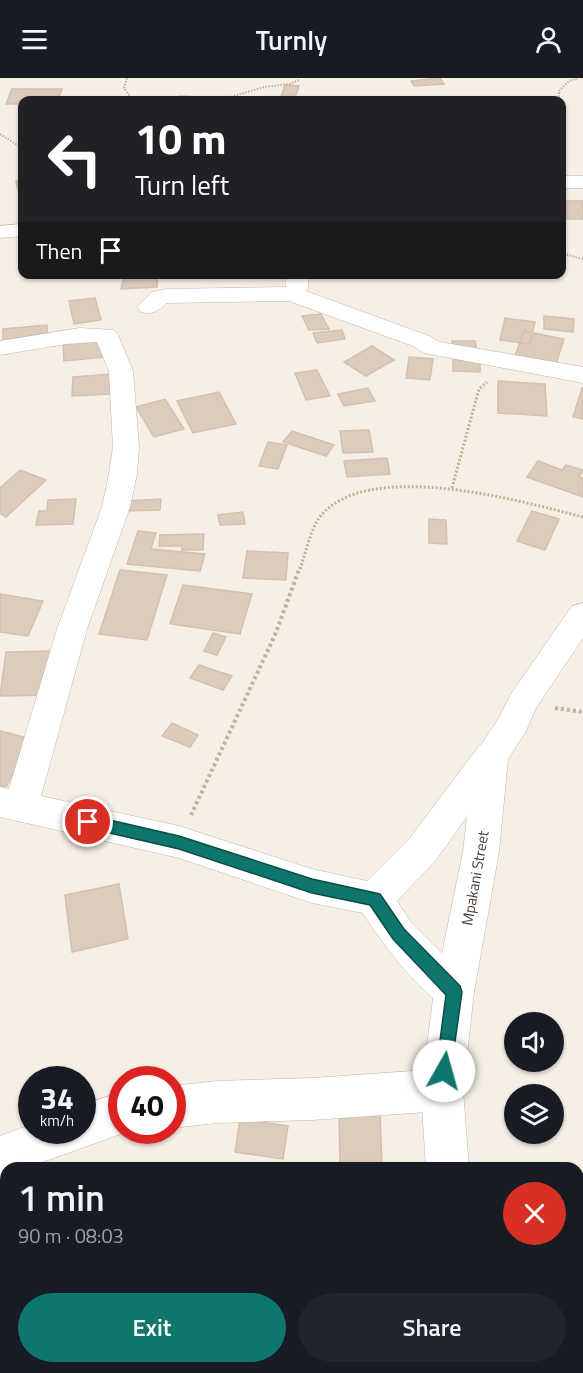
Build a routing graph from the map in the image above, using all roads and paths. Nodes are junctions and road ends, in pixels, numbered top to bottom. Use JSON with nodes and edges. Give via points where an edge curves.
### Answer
{"nodes":[{"id":1,"x":127,"y":78,"type":"edge"},
{"id":2,"x":579,"y":78,"type":"edge"},
{"id":3,"x":299,"y":80,"type":"dead end"},
{"id":4,"x":130,"y":96,"type":"edge"},
{"id":5,"x":234,"y":96,"type":"edge"},
{"id":6,"x":559,"y":96,"type":"edge"},
{"id":7,"x":0,"y":134,"type":"edge"},
{"id":8,"x":18,"y":145,"type":"edge"},
{"id":9,"x":566,"y":182,"type":"edge"},
{"id":10,"x":583,"y":182,"type":"edge"},
{"id":11,"x":18,"y":230,"type":"edge"},
{"id":12,"x":0,"y":232,"type":"edge"},
{"id":13,"x":566,"y":254,"type":"edge"},
{"id":14,"x":583,"y":259,"type":"edge"},
{"id":15,"x":295,"y":284,"type":"edge"},
{"id":16,"x":149,"y":306,"type":"dead end"},
{"id":17,"x":0,"y":348,"type":"edge"},
{"id":18,"x":509,"y":361,"type":"junction"},
{"id":19,"x":583,"y":375,"type":"edge"},
{"id":20,"x":452,"y":488,"type":"junction"},
{"id":21,"x":583,"y":517,"type":"edge"},
{"id":22,"x":583,"y":614,"type":"edge"},
{"id":23,"x":491,"y":756,"type":"junction"},
{"id":24,"x":10,"y":804,"type":"edge"},
{"id":25,"x":179,"y":842,"type":"junction"},
{"id":26,"x":375,"y":899,"type":"junction"},
{"id":27,"x":454,"y":992,"type":"junction"},
{"id":28,"x":442,"y":1090,"type":"junction"},
{"id":29,"x":186,"y":1105,"type":"edge"},
{"id":30,"x":34,"y":1144,"type":"edge"},
{"id":31,"x":0,"y":1160,"type":"edge"},
{"id":32,"x":447,"y":1162,"type":"edge"}],
"edges":[{"from":1,"to":4,"type":"path","via":[[124,88]]},
{"from":2,"to":6,"type":"path","via":[[569,81]]},
{"from":3,"to":5,"type":"path"},
{"from":7,"to":8,"type":"path"},
{"from":9,"to":10,"type":"street"},
{"from":11,"to":12,"type":"street"},
{"from":13,"to":14,"type":"path"},
{"from":15,"to":16,"type":"street","via":[[160,297]]},
{"from":15,"to":18,"type":"street","via":[[434,348]]},
{"from":17,"to":24,"type":"street","via":[[92,333],[106,335],[121,371],[126,447],[116,507]]},
{"from":18,"to":19,"type":"street"},
{"from":18,"to":20,"type":"path","via":[[479,389]]},
{"from":20,"to":21,"type":"path"},
{"from":20,"to":25,"type":"path","via":[[385,487],[343,498],[319,518],[275,635]]},
{"from":22,"to":23,"type":"street","name":"Mpakani Street"},
{"from":23,"to":26,"type":"street","via":[[423,849]]},
{"from":23,"to":27,"type":"street","name":"Mpakani Street","via":[[481,852]]},
{"from":24,"to":25,"type":"street"},
{"from":25,"to":26,"type":"street","via":[[312,886]]},
{"from":26,"to":27,"type":"street","via":[[398,934]]},
{"from":27,"to":28,"type":"street","name":"Mpakani Street"},
{"from":28,"to":29,"type":"street"},
{"from":28,"to":32,"type":"street","name":"Mpakani Street"},
{"from":30,"to":31,"type":"street"}]}
